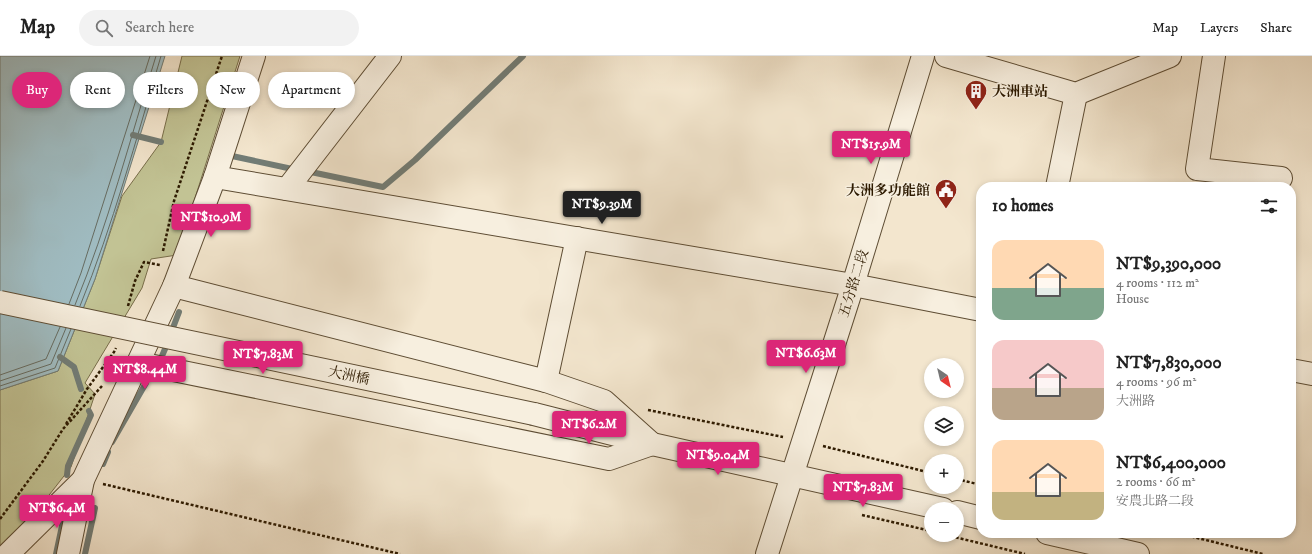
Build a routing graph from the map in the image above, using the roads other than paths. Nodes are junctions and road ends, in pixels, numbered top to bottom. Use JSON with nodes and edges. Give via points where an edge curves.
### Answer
{"nodes":[{"id":1,"x":254,"y":56,"type":"edge"},
{"id":2,"x":390,"y":56,"type":"edge"},
{"id":3,"x":922,"y":56,"type":"edge"},
{"id":4,"x":946,"y":56,"type":"edge"},
{"id":5,"x":1170,"y":56,"type":"edge"},
{"id":6,"x":1214,"y":56,"type":"edge"},
{"id":7,"x":1076,"y":94,"type":"junction"},
{"id":8,"x":215,"y":177,"type":"junction"},
{"id":9,"x":1281,"y":178,"type":"dead end"},
{"id":10,"x":1058,"y":182,"type":"edge"},
{"id":11,"x":287,"y":189,"type":"junction"},
{"id":12,"x":577,"y":238,"type":"junction"},
{"id":13,"x":853,"y":285,"type":"junction"},
{"id":14,"x":174,"y":286,"type":"junction"},
{"id":15,"x":0,"y":302,"type":"edge"},
{"id":16,"x":976,"y":309,"type":"edge"},
{"id":17,"x":139,"y":363,"type":"junction"},
{"id":18,"x":1296,"y":371,"type":"edge"},
{"id":19,"x":1312,"y":374,"type":"edge"},
{"id":20,"x":546,"y":381,"type":"junction"},
{"id":21,"x":652,"y":444,"type":"junction"},
{"id":22,"x":791,"y":474,"type":"junction"},
{"id":23,"x":83,"y":480,"type":"junction"},
{"id":24,"x":924,"y":505,"type":"edge"},
{"id":25,"x":964,"y":514,"type":"edge"},
{"id":26,"x":976,"y":517,"type":"edge"},
{"id":27,"x":1069,"y":538,"type":"edge"},
{"id":28,"x":8,"y":554,"type":"edge"},
{"id":29,"x":68,"y":554,"type":"edge"},
{"id":30,"x":767,"y":554,"type":"edge"},
{"id":31,"x":1138,"y":554,"type":"edge"}],
"edges":[{"from":1,"to":8,"type":"street"},
{"from":2,"to":11,"type":"street"},
{"from":3,"to":13,"type":"street","name":"五分路二段"},
{"from":4,"to":7,"type":"street"},
{"from":5,"to":7,"type":"street"},
{"from":6,"to":9,"type":"street","via":[[1197,169]]},
{"from":7,"to":10,"type":"street"},
{"from":8,"to":11,"type":"street"},
{"from":8,"to":14,"type":"street"},
{"from":11,"to":12,"type":"street"},
{"from":12,"to":13,"type":"street"},
{"from":12,"to":20,"type":"street"},
{"from":13,"to":16,"type":"street"},
{"from":13,"to":22,"type":"street","name":"五分路二段"},
{"from":14,"to":17,"type":"street"},
{"from":14,"to":20,"type":"street"},
{"from":15,"to":21,"type":"street","name":"大洲橋","bridge":true,"via":[[534,414]]},
{"from":17,"to":21,"type":"street","via":[[609,458]]},
{"from":17,"to":23,"type":"street"},
{"from":18,"to":19,"type":"street"},
{"from":20,"to":21,"type":"street","via":[[604,401]]},
{"from":21,"to":22,"type":"street","name":"大洲橋"},
{"from":22,"to":24,"type":"street","name":"大洲橋"},
{"from":22,"to":30,"type":"street","name":"五分路二段"},
{"from":23,"to":28,"type":"street"},
{"from":23,"to":29,"type":"street"},
{"from":25,"to":26,"type":"street"},
{"from":27,"to":31,"type":"street"}]}
